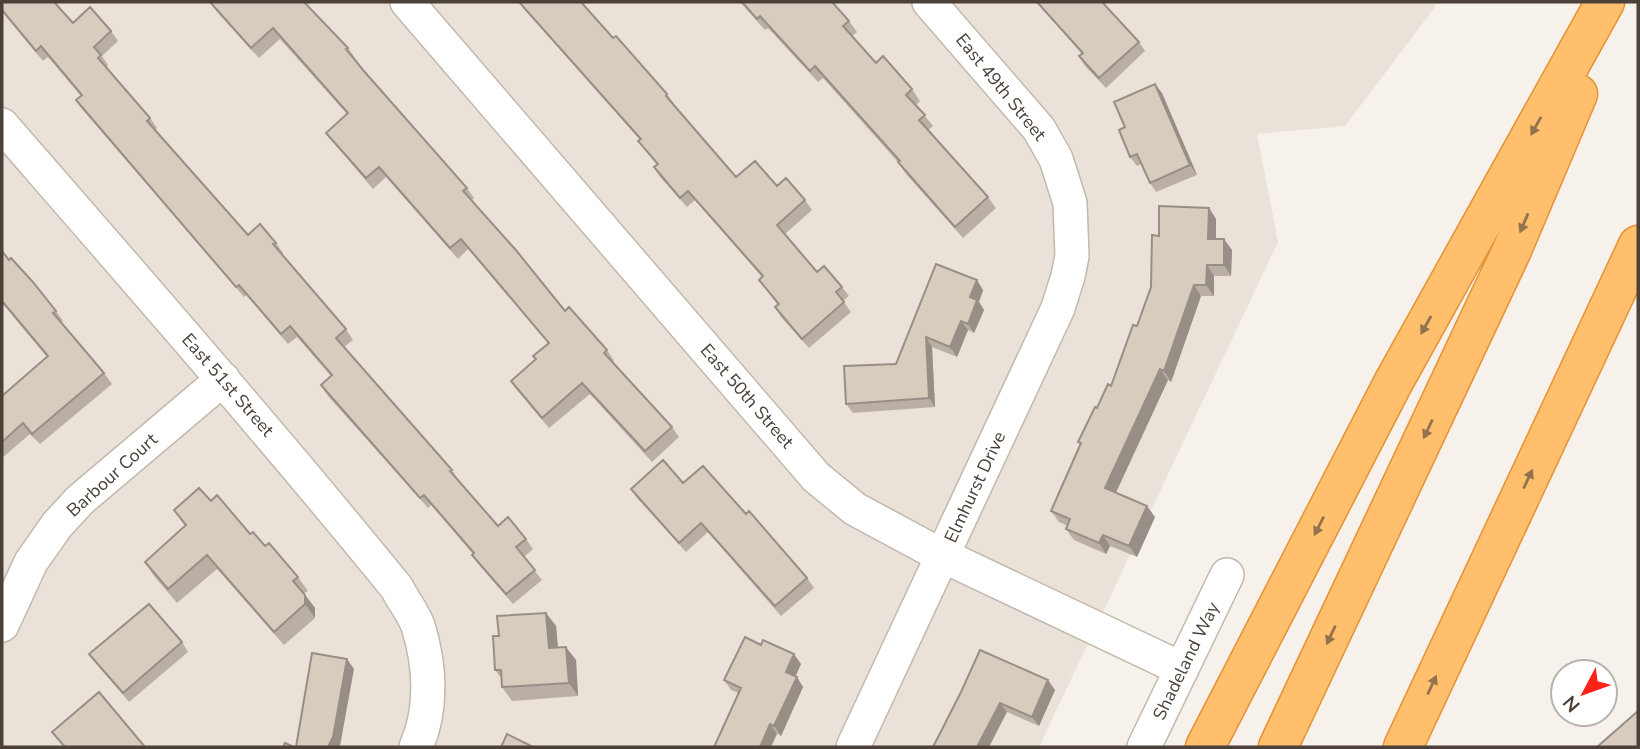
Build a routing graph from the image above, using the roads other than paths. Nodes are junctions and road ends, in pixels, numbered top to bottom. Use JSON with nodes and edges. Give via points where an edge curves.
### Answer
{"nodes":[{"id":1,"x":407,"y":2,"type":"edge"},
{"id":2,"x":929,"y":2,"type":"edge"},
{"id":3,"x":1605,"y":2,"type":"edge"},
{"id":4,"x":1617,"y":2,"type":"edge"},
{"id":5,"x":2,"y":125,"type":"edge"},
{"id":6,"x":1071,"y":219,"type":"joint"},
{"id":7,"x":1638,"y":245,"type":"edge"},
{"id":8,"x":223,"y":379,"type":"junction"},
{"id":9,"x":943,"y":555,"type":"junction"},
{"id":10,"x":1227,"y":575,"type":"dead end"},
{"id":11,"x":2,"y":625,"type":"edge"},
{"id":12,"x":1182,"y":669,"type":"junction"},
{"id":13,"x":416,"y":747,"type":"edge"},
{"id":14,"x":853,"y":747,"type":"edge"},
{"id":15,"x":1144,"y":747,"type":"edge"},
{"id":16,"x":1205,"y":747,"type":"edge"},
{"id":17,"x":1278,"y":747,"type":"edge"},
{"id":18,"x":1403,"y":747,"type":"edge"}],
"edges":[{"from":1,"to":9,"type":"street","name":"East 50th Street","via":[[816,477],[855,509]]},
{"from":2,"to":6,"type":"street","name":"East 49th Street","via":[[1039,129],[1056,159]]},
{"from":3,"to":16,"type":"highway","one_way":true,"via":[[1393,383]]},
{"from":4,"to":17,"type":"highway","one_way":true,"via":[[1512,250]]},
{"from":5,"to":8,"type":"street","name":"East 51st Street"},
{"from":6,"to":9,"type":"street","name":"Elmhurst Drive","via":[[1072,256],[1058,308]]},
{"from":18,"to":7,"type":"highway","one_way":true},
{"from":8,"to":11,"type":"street","name":"Barbour Court","via":[[64,516],[31,562]]},
{"from":8,"to":13,"type":"street","name":"East 51st Street","via":[[407,603],[418,626],[428,671],[426,711]]},
{"from":9,"to":12,"type":"street","name":"East 50th Street"},
{"from":9,"to":14,"type":"street","name":"Elmhurst Drive"},
{"from":10,"to":12,"type":"street","name":"Shadeland Way"},
{"from":12,"to":15,"type":"street","name":"Shadeland Way"}]}
